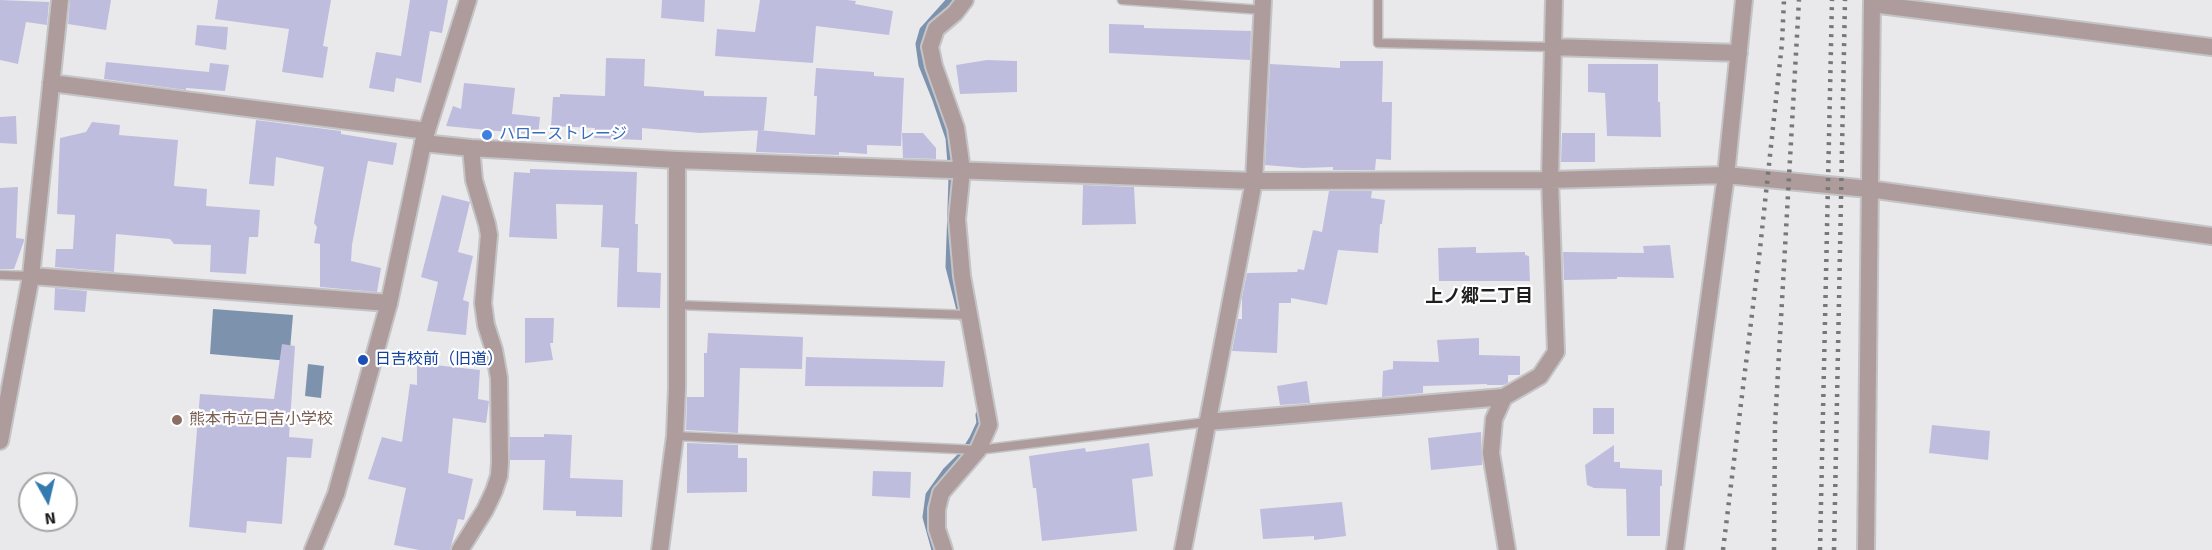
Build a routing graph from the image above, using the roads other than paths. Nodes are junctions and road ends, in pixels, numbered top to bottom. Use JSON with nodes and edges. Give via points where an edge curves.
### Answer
{"nodes":[{"id":1,"x":60,"y":0,"type":"edge"},
{"id":2,"x":468,"y":0,"type":"edge"},
{"id":3,"x":965,"y":0,"type":"edge"},
{"id":4,"x":1122,"y":0,"type":"edge"},
{"id":5,"x":1378,"y":0,"type":"edge"},
{"id":6,"x":1554,"y":0,"type":"edge"},
{"id":7,"x":1744,"y":0,"type":"edge"},
{"id":8,"x":1872,"y":2,"type":"edge"},
{"id":9,"x":1262,"y":5,"type":"edge"},
{"id":10,"x":1553,"y":47,"type":"junction"},
{"id":11,"x":2212,"y":47,"type":"edge"},
{"id":12,"x":1739,"y":53,"type":"junction"},
{"id":13,"x":51,"y":83,"type":"junction"},
{"id":14,"x":425,"y":137,"type":"junction"},
{"id":15,"x":471,"y":148,"type":"junction"},
{"id":16,"x":677,"y":160,"type":"junction"},
{"id":17,"x":962,"y":170,"type":"junction"},
{"id":18,"x":1726,"y":175,"type":"junction"},
{"id":19,"x":1550,"y":180,"type":"junction"},
{"id":20,"x":1254,"y":181,"type":"junction"},
{"id":21,"x":1869,"y":189,"type":"junction"},
{"id":22,"x":2212,"y":236,"type":"edge"},
{"id":23,"x":0,"y":275,"type":"edge"},
{"id":24,"x":31,"y":276,"type":"junction"},
{"id":25,"x":389,"y":303,"type":"junction"},
{"id":26,"x":676,"y":305,"type":"junction"},
{"id":27,"x":969,"y":315,"type":"junction"},
{"id":28,"x":1504,"y":397,"type":"junction"},
{"id":29,"x":1207,"y":422,"type":"junction"},
{"id":30,"x":675,"y":436,"type":"junction"},
{"id":31,"x":0,"y":441,"type":"edge"},
{"id":32,"x":978,"y":450,"type":"junction"},
{"id":33,"x":314,"y":550,"type":"edge"},
{"id":34,"x":460,"y":550,"type":"edge"},
{"id":35,"x":660,"y":550,"type":"edge"},
{"id":36,"x":944,"y":550,"type":"edge"},
{"id":37,"x":1183,"y":550,"type":"edge"},
{"id":38,"x":1507,"y":550,"type":"edge"},
{"id":39,"x":1675,"y":550,"type":"edge"},
{"id":40,"x":1866,"y":550,"type":"edge"}],
"edges":[{"from":1,"to":13,"type":"street"},
{"from":2,"to":14,"type":"street"},
{"from":3,"to":17,"type":"street","via":[[936,29],[930,47],[956,128]]},
{"from":4,"to":9,"type":"lane"},
{"from":5,"to":10,"type":"lane","via":[[1378,43]]},
{"from":6,"to":10,"type":"street"},
{"from":7,"to":12,"type":"street"},
{"from":8,"to":11,"type":"street"},
{"from":8,"to":21,"type":"street"},
{"from":9,"to":20,"type":"street"},
{"from":10,"to":12,"type":"street"},
{"from":10,"to":19,"type":"street"},
{"from":12,"to":18,"type":"street"},
{"from":13,"to":14,"type":"street"},
{"from":13,"to":24,"type":"street"},
{"from":14,"to":15,"type":"street"},
{"from":14,"to":25,"type":"street"},
{"from":15,"to":16,"type":"street"},
{"from":15,"to":34,"type":"street","via":[[474,180],[489,235],[483,303],[499,378],[500,462],[494,491]]},
{"from":16,"to":17,"type":"street"},
{"from":16,"to":26,"type":"street"},
{"from":17,"to":20,"type":"street"},
{"from":17,"to":27,"type":"street","via":[[957,219]]},
{"from":18,"to":19,"type":"street"},
{"from":18,"to":21,"type":"street"},
{"from":18,"to":39,"type":"street"},
{"from":19,"to":20,"type":"street"},
{"from":19,"to":28,"type":"street","via":[[1556,352],[1540,376]]},
{"from":20,"to":29,"type":"street"},
{"from":21,"to":22,"type":"street"},
{"from":21,"to":40,"type":"street"},
{"from":23,"to":24,"type":"lane"},
{"from":24,"to":25,"type":"street"},
{"from":24,"to":31,"type":"street"},
{"from":25,"to":33,"type":"street","via":[[336,494]]},
{"from":26,"to":27,"type":"lane"},
{"from":26,"to":30,"type":"street"},
{"from":27,"to":32,"type":"street","via":[[989,425]]},
{"from":28,"to":29,"type":"street"},
{"from":28,"to":38,"type":"street","via":[[1494,419],[1491,453]]},
{"from":29,"to":32,"type":"lane"},
{"from":29,"to":37,"type":"street"},
{"from":30,"to":32,"type":"lane"},
{"from":30,"to":35,"type":"street"},
{"from":32,"to":36,"type":"street","via":[[941,493],[938,529]]}]}
